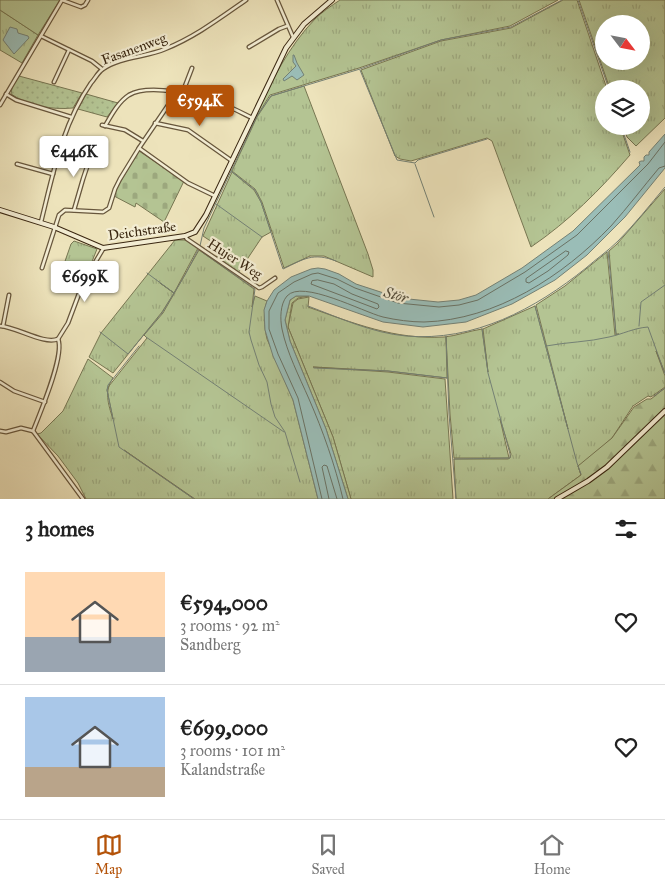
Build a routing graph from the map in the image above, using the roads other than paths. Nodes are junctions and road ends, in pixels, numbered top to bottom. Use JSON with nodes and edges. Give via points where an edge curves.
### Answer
{"nodes":[{"id":1,"x":62,"y":0,"type":"edge"},
{"id":2,"x":88,"y":0,"type":"edge"},
{"id":3,"x":246,"y":0,"type":"edge"},
{"id":4,"x":277,"y":0,"type":"edge"},
{"id":5,"x":332,"y":0,"type":"edge"},
{"id":6,"x":287,"y":26,"type":"junction"},
{"id":7,"x":41,"y":36,"type":"junction"},
{"id":8,"x":293,"y":37,"type":"junction"},
{"id":9,"x":248,"y":47,"type":"dead end"},
{"id":10,"x":69,"y":50,"type":"junction"},
{"id":11,"x":192,"y":68,"type":"dead end"},
{"id":12,"x":102,"y":69,"type":"junction"},
{"id":13,"x":54,"y":82,"type":"dead end"},
{"id":14,"x":173,"y":93,"type":"junction"},
{"id":15,"x":6,"y":94,"type":"junction"},
{"id":16,"x":182,"y":94,"type":"junction"},
{"id":17,"x":0,"y":104,"type":"edge"},
{"id":18,"x":72,"y":117,"type":"junction"},
{"id":19,"x":252,"y":118,"type":"junction"},
{"id":20,"x":154,"y":124,"type":"junction"},
{"id":21,"x":143,"y":141,"type":"junction"},
{"id":22,"x":138,"y":148,"type":"junction"},
{"id":23,"x":92,"y":152,"type":"dead end"},
{"id":24,"x":232,"y":161,"type":"junction"},
{"id":25,"x":17,"y":164,"type":"dead end"},
{"id":26,"x":53,"y":174,"type":"junction"},
{"id":27,"x":215,"y":196,"type":"junction"},
{"id":28,"x":0,"y":210,"type":"edge"},
{"id":29,"x":74,"y":211,"type":"junction"},
{"id":30,"x":41,"y":223,"type":"junction"},
{"id":31,"x":54,"y":227,"type":"junction"},
{"id":32,"x":185,"y":236,"type":"junction"},
{"id":33,"x":103,"y":248,"type":"junction"},
{"id":34,"x":42,"y":268,"type":"dead end"},
{"id":35,"x":275,"y":278,"type":"dead end"},
{"id":36,"x":9,"y":295,"type":"dead end"},
{"id":37,"x":2,"y":326,"type":"edge"},
{"id":38,"x":58,"y":339,"type":"junction"},
{"id":39,"x":0,"y":382,"type":"edge"},
{"id":40,"x":45,"y":402,"type":"junction"},
{"id":41,"x":665,"y":411,"type":"edge"},
{"id":42,"x":0,"y":431,"type":"edge"},
{"id":43,"x":33,"y":431,"type":"junction"},
{"id":44,"x":83,"y":499,"type":"edge"},
{"id":45,"x":558,"y":499,"type":"edge"}],
"edges":[{"from":1,"to":2,"type":"street","via":[[81,7]]},
{"from":1,"to":7,"type":"street"},
{"from":3,"to":12,"type":"street","name":"Fasanenweg","via":[[206,28],[164,50]]},
{"from":4,"to":6,"type":"street"},
{"from":5,"to":8,"type":"street"},
{"from":6,"to":8,"type":"street"},
{"from":6,"to":9,"type":"street"},
{"from":7,"to":10,"type":"street"},
{"from":7,"to":15,"type":"street"},
{"from":8,"to":19,"type":"street"},
{"from":10,"to":12,"type":"street"},
{"from":10,"to":13,"type":"street"},
{"from":11,"to":16,"type":"street"},
{"from":12,"to":18,"type":"street","name":"Fasanenweg"},
{"from":14,"to":16,"type":"street"},
{"from":14,"to":20,"type":"street"},
{"from":14,"to":21,"type":"street","via":[[148,90],[128,96],[103,125],[125,130]]},
{"from":15,"to":17,"type":"street"},
{"from":15,"to":18,"type":"street"},
{"from":16,"to":19,"type":"street","via":[[219,103]]},
{"from":18,"to":26,"type":"street","name":"Fasanenweg"},
{"from":19,"to":24,"type":"street"},
{"from":20,"to":21,"type":"street"},
{"from":20,"to":24,"type":"street","via":[[188,130]]},
{"from":21,"to":22,"type":"street"},
{"from":22,"to":27,"type":"street","via":[[184,181]]},
{"from":22,"to":29,"type":"street","via":[[115,189],[109,208],[103,212]]},
{"from":23,"to":29,"type":"street"},
{"from":24,"to":27,"type":"street"},
{"from":25,"to":26,"type":"street"},
{"from":26,"to":30,"type":"street","name":"Fasanenweg"},
{"from":27,"to":32,"type":"street","via":[[199,227]]},
{"from":28,"to":30,"type":"street"},
{"from":29,"to":31,"type":"street","via":[[61,212]]},
{"from":30,"to":31,"type":"street"},
{"from":31,"to":33,"type":"street"},
{"from":31,"to":34,"type":"street"},
{"from":32,"to":33,"type":"street","name":"Deichstraße"},
{"from":32,"to":35,"type":"street","name":"Hujer Weg","via":[[258,288]]},
{"from":33,"to":38,"type":"street"},
{"from":36,"to":37,"type":"street"},
{"from":37,"to":38,"type":"street","via":[[49,341]]},
{"from":38,"to":40,"type":"street","via":[[60,346]]},
{"from":39,"to":40,"type":"street","via":[[14,391]]},
{"from":40,"to":43,"type":"street"},
{"from":41,"to":45,"type":"street","via":[[607,467]]},
{"from":42,"to":43,"type":"street","via":[[21,428]]},
{"from":43,"to":44,"type":"street"}]}
